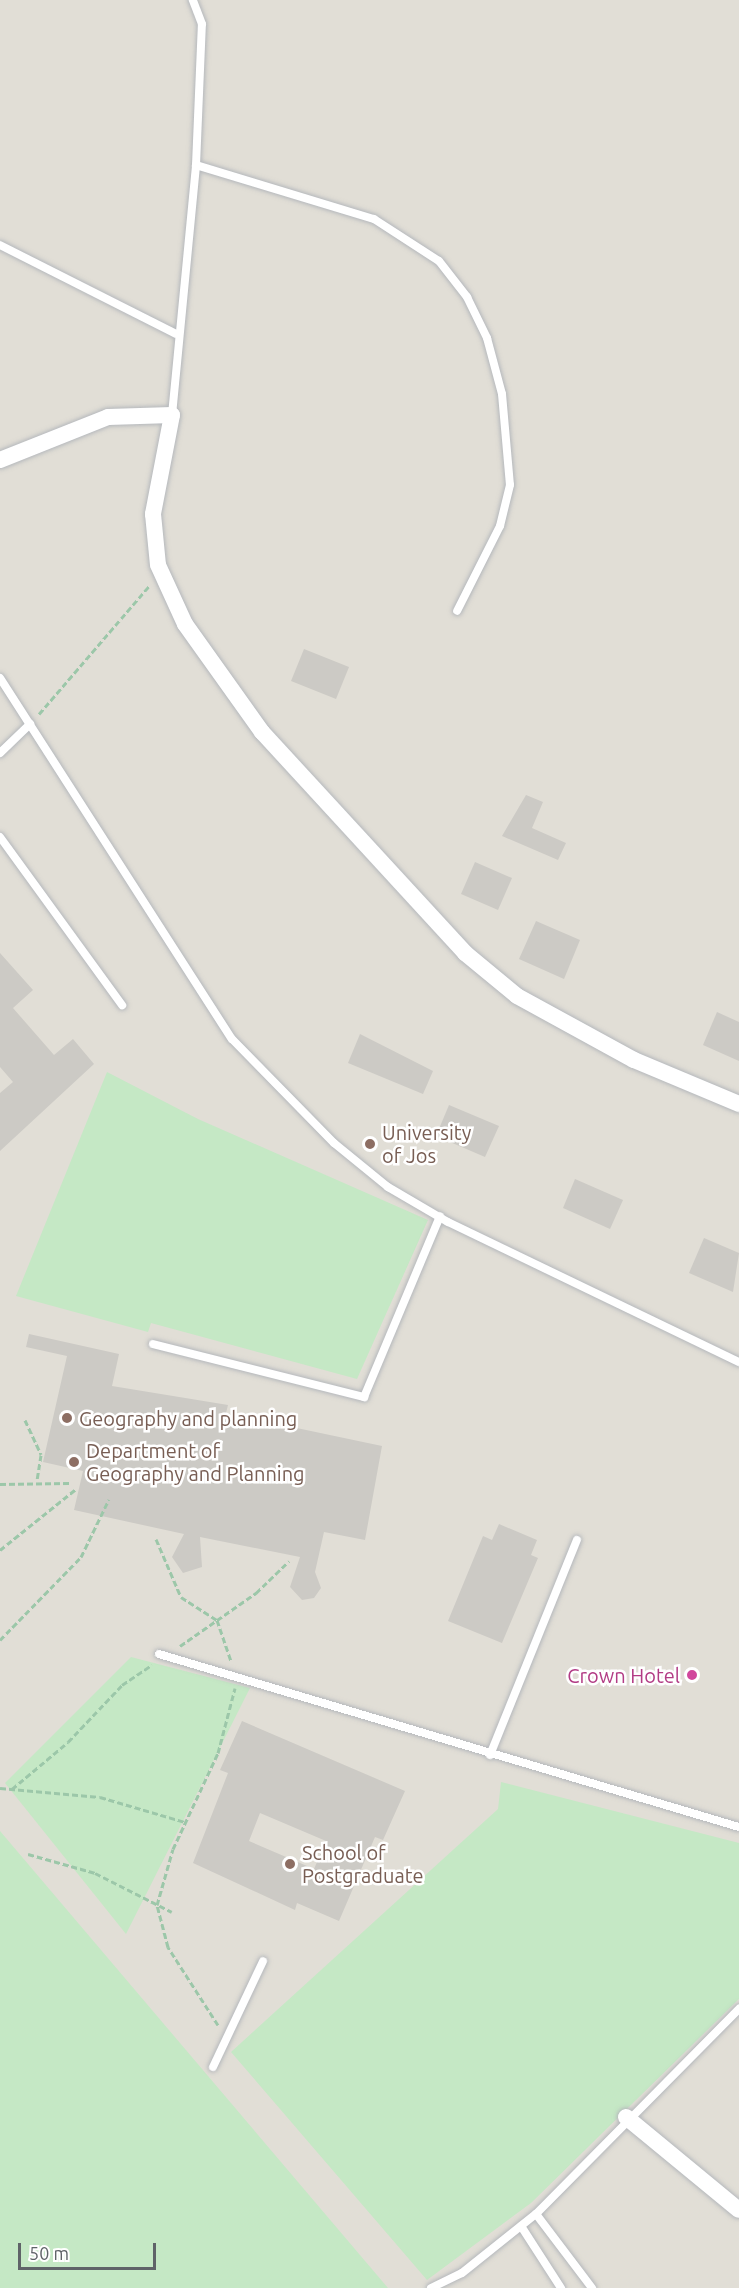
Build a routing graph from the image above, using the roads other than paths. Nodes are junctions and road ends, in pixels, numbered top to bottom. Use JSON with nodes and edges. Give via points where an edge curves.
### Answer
{"nodes":[{"id":1,"x":193,"y":0,"type":"edge"},
{"id":2,"x":196,"y":165,"type":"junction"},
{"id":3,"x":0,"y":245,"type":"edge"},
{"id":4,"x":176,"y":334,"type":"junction"},
{"id":5,"x":172,"y":416,"type":"junction"},
{"id":6,"x":0,"y":460,"type":"edge"},
{"id":7,"x":457,"y":611,"type":"dead end"},
{"id":8,"x":0,"y":678,"type":"edge"},
{"id":9,"x":30,"y":724,"type":"junction"},
{"id":10,"x":0,"y":753,"type":"edge"},
{"id":11,"x":0,"y":837,"type":"edge"},
{"id":12,"x":122,"y":1005,"type":"dead end"},
{"id":13,"x":739,"y":1104,"type":"edge"},
{"id":14,"x":440,"y":1216,"type":"junction"},
{"id":15,"x":153,"y":1344,"type":"dead end"},
{"id":16,"x":739,"y":1362,"type":"edge"},
{"id":17,"x":577,"y":1540,"type":"dead end"},
{"id":18,"x":162,"y":1655,"type":"road end"},
{"id":19,"x":490,"y":1755,"type":"junction"},
{"id":20,"x":739,"y":1827,"type":"edge"},
{"id":21,"x":263,"y":1961,"type":"dead end"},
{"id":22,"x":739,"y":2009,"type":"edge"},
{"id":23,"x":213,"y":2067,"type":"dead end"},
{"id":24,"x":626,"y":2117,"type":"junction"},
{"id":25,"x":739,"y":2210,"type":"edge"},
{"id":26,"x":536,"y":2214,"type":"junction"},
{"id":27,"x":521,"y":2226,"type":"junction"},
{"id":28,"x":587,"y":2286,"type":"edge"},
{"id":29,"x":431,"y":2288,"type":"edge"},
{"id":30,"x":561,"y":2288,"type":"edge"}],
"edges":[{"from":1,"to":2,"type":"lane","via":[[202,24]]},
{"from":2,"to":4,"type":"lane"},
{"from":2,"to":7,"type":"lane","via":[[374,219],[439,261],[466,297],[488,338],[502,394],[510,485],[500,526]]},
{"from":3,"to":4,"type":"lane"},
{"from":4,"to":5,"type":"lane"},
{"from":5,"to":6,"type":"street","via":[[108,417]]},
{"from":5,"to":13,"type":"street","via":[[153,514],[161,572],[185,624],[262,732],[465,953],[526,1002],[634,1060]]},
{"from":8,"to":9,"type":"lane"},
{"from":9,"to":10,"type":"lane"},
{"from":9,"to":14,"type":"lane","via":[[232,1039],[334,1143],[388,1187]]},
{"from":11,"to":12,"type":"lane"},
{"from":14,"to":15,"type":"lane","via":[[364,1397]]},
{"from":14,"to":16,"type":"lane"},
{"from":17,"to":19,"type":"lane"},
{"from":18,"to":19,"type":"lane"},
{"from":19,"to":20,"type":"lane"},
{"from":21,"to":23,"type":"lane"},
{"from":22,"to":24,"type":"lane"},
{"from":24,"to":25,"type":"street"},
{"from":24,"to":26,"type":"lane"},
{"from":26,"to":27,"type":"lane"},
{"from":26,"to":28,"type":"lane"},
{"from":27,"to":29,"type":"lane","via":[[462,2273]]},
{"from":27,"to":30,"type":"lane"}]}
